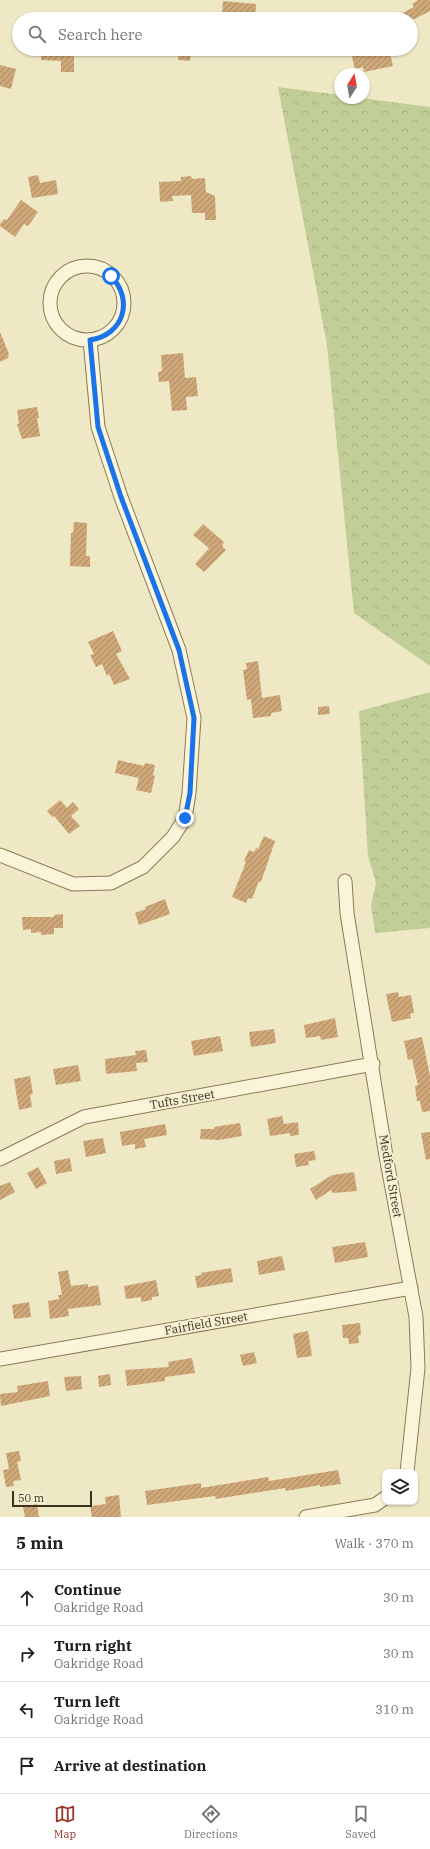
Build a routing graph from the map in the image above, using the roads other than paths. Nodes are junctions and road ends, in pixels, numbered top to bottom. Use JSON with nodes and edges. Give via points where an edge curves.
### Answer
{"nodes":[{"id":1,"x":90,"y":340,"type":"junction"},
{"id":2,"x":0,"y":855,"type":"edge"},
{"id":3,"x":345,"y":881,"type":"dead end"},
{"id":4,"x":372,"y":1064,"type":"junction"},
{"id":5,"x":0,"y":1159,"type":"edge"},
{"id":6,"x":411,"y":1288,"type":"junction"},
{"id":7,"x":0,"y":1359,"type":"edge"},
{"id":8,"x":407,"y":1469,"type":"edge"},
{"id":9,"x":382,"y":1500,"type":"edge"},
{"id":10,"x":306,"y":1517,"type":"edge"}],
"edges":[{"from":1,"to":1,"type":"street","via":[[103,337],[116,326],[122,315],[124,302],[121,290],[111,276],[98,268],[84,266],[59,278],[51,293],[50,306],[53,318],[63,331],[78,339]]},
{"from":1,"to":2,"type":"street","via":[[98,427],[121,497],[179,650],[194,718],[190,793],[185,818],[173,837],[143,868],[111,883],[72,884]]},
{"from":3,"to":4,"type":"street","name":"Medford Street","via":[[347,913]]},
{"from":4,"to":5,"type":"street","name":"Tufts Street","via":[[84,1117]]},
{"from":4,"to":6,"type":"street","name":"Medford Street"},
{"from":6,"to":7,"type":"street","name":"Fairfield Street"},
{"from":6,"to":8,"type":"street","name":"Medford Street","via":[[416,1317],[418,1368]]},
{"from":9,"to":10,"type":"street","via":[[374,1505]]}]}
